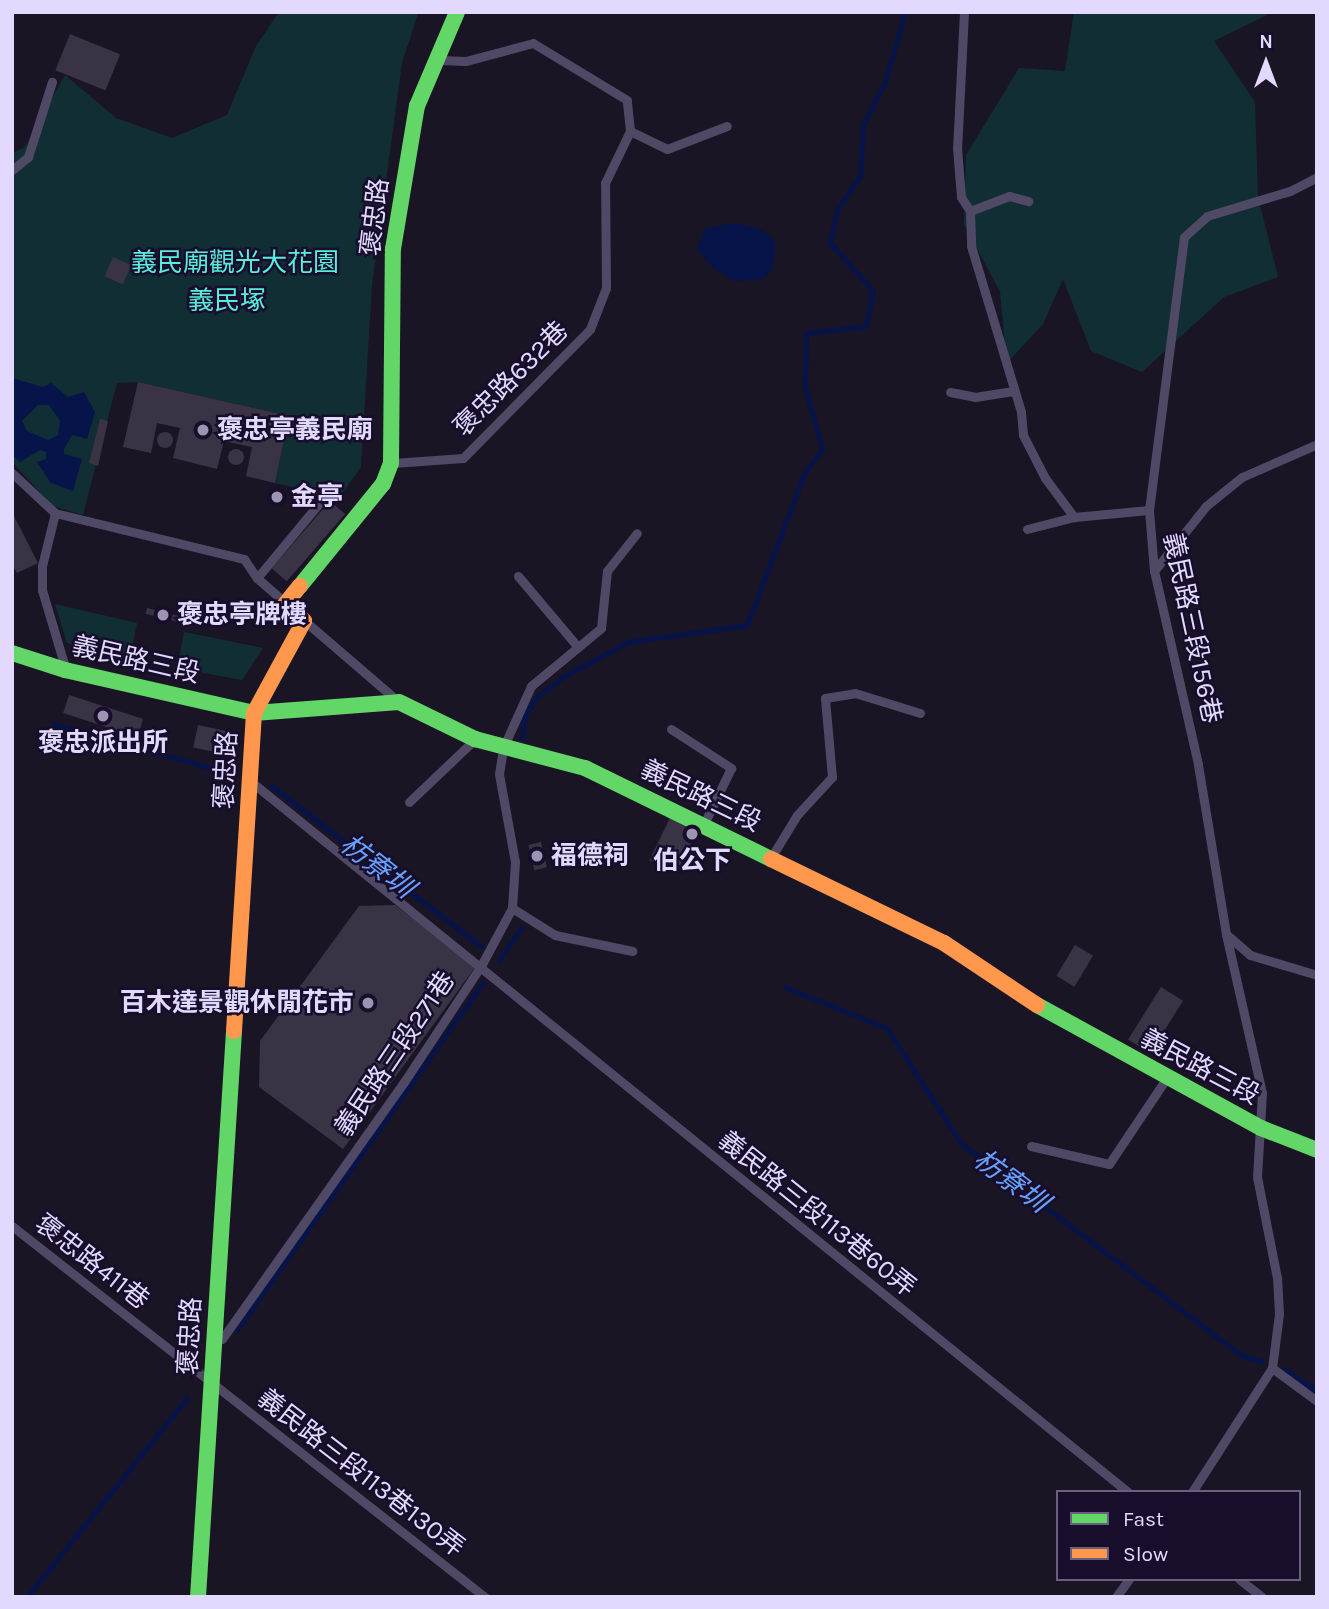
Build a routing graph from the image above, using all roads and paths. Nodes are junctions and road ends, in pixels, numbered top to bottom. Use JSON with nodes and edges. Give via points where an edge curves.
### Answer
{"nodes":[{"id":1,"x":457,"y":12,"type":"edge"},
{"id":2,"x":964,"y":12,"type":"edge"},
{"id":3,"x":435,"y":59,"type":"junction"},
{"id":4,"x":52,"y":82,"type":"dead end"},
{"id":5,"x":727,"y":126,"type":"dead end"},
{"id":6,"x":630,"y":131,"type":"junction"},
{"id":7,"x":12,"y":170,"type":"edge"},
{"id":8,"x":1317,"y":177,"type":"edge"},
{"id":9,"x":1028,"y":201,"type":"dead end"},
{"id":10,"x":970,"y":211,"type":"junction"},
{"id":11,"x":1013,"y":391,"type":"junction"},
{"id":12,"x":950,"y":392,"type":"dead end"},
{"id":13,"x":1317,"y":444,"type":"edge"},
{"id":14,"x":391,"y":463,"type":"junction"},
{"id":15,"x":12,"y":473,"type":"edge"},
{"id":16,"x":326,"y":495,"type":"dead end"},
{"id":17,"x":1149,"y":510,"type":"junction"},
{"id":18,"x":55,"y":513,"type":"junction"},
{"id":19,"x":1074,"y":517,"type":"junction"},
{"id":20,"x":1027,"y":529,"type":"dead end"},
{"id":21,"x":636,"y":533,"type":"dead end"},
{"id":22,"x":1154,"y":571,"type":"junction"},
{"id":23,"x":518,"y":576,"type":"dead end"},
{"id":24,"x":257,"y":578,"type":"junction"},
{"id":25,"x":286,"y":603,"type":"junction"},
{"id":26,"x":304,"y":621,"type":"junction"},
{"id":27,"x":578,"y":647,"type":"junction"},
{"id":28,"x":12,"y":653,"type":"edge"},
{"id":29,"x":65,"y":670,"type":"junction"},
{"id":30,"x":399,"y":702,"type":"junction"},
{"id":31,"x":254,"y":713,"type":"junction"},
{"id":32,"x":920,"y":713,"type":"dead end"},
{"id":33,"x":671,"y":729,"type":"dead end"},
{"id":34,"x":475,"y":739,"type":"junction"},
{"id":35,"x":503,"y":748,"type":"junction"},
{"id":36,"x":250,"y":781,"type":"junction"},
{"id":37,"x":409,"y":802,"type":"dead end"},
{"id":38,"x":704,"y":824,"type":"junction"},
{"id":39,"x":771,"y":857,"type":"junction"},
{"id":40,"x":512,"y":908,"type":"junction"},
{"id":41,"x":1226,"y":934,"type":"junction"},
{"id":42,"x":632,"y":951,"type":"dead end"},
{"id":43,"x":482,"y":964,"type":"junction"},
{"id":44,"x":1317,"y":975,"type":"edge"},
{"id":45,"x":1167,"y":1078,"type":"junction"},
{"id":46,"x":1261,"y":1128,"type":"junction"},
{"id":47,"x":1031,"y":1146,"type":"dead end"},
{"id":48,"x":1317,"y":1150,"type":"edge"},
{"id":49,"x":12,"y":1226,"type":"edge"},
{"id":50,"x":213,"y":1352,"type":"junction"},
{"id":51,"x":1272,"y":1368,"type":"junction"},
{"id":52,"x":212,"y":1383,"type":"junction"},
{"id":53,"x":1317,"y":1401,"type":"edge"},
{"id":54,"x":1126,"y":1490,"type":"edge"},
{"id":55,"x":1193,"y":1490,"type":"edge"},
{"id":56,"x":1128,"y":1581,"type":"edge"},
{"id":57,"x":1242,"y":1581,"type":"edge"},
{"id":58,"x":198,"y":1597,"type":"edge"},
{"id":59,"x":485,"y":1597,"type":"edge"},
{"id":60,"x":1116,"y":1597,"type":"edge"},
{"id":61,"x":1262,"y":1597,"type":"edge"}],
"edges":[{"from":1,"to":3,"type":"street","name":"褒忠路"},
{"from":2,"to":10,"type":"lane","via":[[957,148],[961,197]]},
{"from":3,"to":6,"type":"lane","via":[[466,61],[533,43],[627,100]]},
{"from":3,"to":14,"type":"street","name":"褒忠路","via":[[417,106],[393,249]]},
{"from":4,"to":7,"type":"lane","via":[[28,157]]},
{"from":5,"to":6,"type":"lane","via":[[667,149]]},
{"from":6,"to":14,"type":"lane","name":"褒忠路632巷","via":[[605,183],[606,288],[590,329],[463,458]]},
{"from":8,"to":17,"type":"lane","name":"義民路三段156巷","via":[[1290,191],[1207,216],[1184,237]]},
{"from":9,"to":10,"type":"lane","via":[[1009,197]]},
{"from":10,"to":11,"type":"lane","via":[[971,246]]},
{"from":11,"to":12,"type":"lane","via":[[975,397]]},
{"from":11,"to":19,"type":"lane","via":[[1023,435],[1045,478]]},
{"from":13,"to":22,"type":"lane","via":[[1242,477],[1206,506]]},
{"from":14,"to":25,"type":"street","name":"褒忠路","via":[[383,484]]},
{"from":15,"to":18,"type":"lane"},
{"from":16,"to":24,"type":"lane"},
{"from":17,"to":19,"type":"lane"},
{"from":17,"to":22,"type":"lane","name":"義民路三段156巷"},
{"from":18,"to":24,"type":"lane","via":[[244,559]]},
{"from":18,"to":29,"type":"lane","via":[[41,566],[42,590]]},
{"from":19,"to":20,"type":"lane"},
{"from":21,"to":27,"type":"lane","name":"義民路三段271巷","via":[[607,571],[601,628]]},
{"from":22,"to":41,"type":"lane","name":"義民路三段156巷","via":[[1198,764]]},
{"from":23,"to":27,"type":"lane"},
{"from":24,"to":25,"type":"lane"},
{"from":25,"to":26,"type":"street"},
{"from":26,"to":30,"type":"lane"},
{"from":26,"to":31,"type":"street","name":"褒忠路"},
{"from":27,"to":35,"type":"lane","name":"義民路三段271巷","via":[[525,693]]},
{"from":28,"to":29,"type":"street","name":"義民路三段"},
{"from":29,"to":31,"type":"street","name":"義民路三段"},
{"from":30,"to":31,"type":"street","name":"義民路三段"},
{"from":30,"to":34,"type":"street","name":"義民路三段"},
{"from":31,"to":36,"type":"street","name":"褒忠路"},
{"from":32,"to":39,"type":"lane","via":[[855,693],[825,698],[832,777],[797,815]]},
{"from":33,"to":38,"type":"lane","via":[[731,768]]},
{"from":34,"to":35,"type":"street","name":"義民路三段"},
{"from":34,"to":37,"type":"lane"},
{"from":35,"to":38,"type":"street","name":"義民路三段","via":[[585,768]]},
{"from":35,"to":40,"type":"lane","name":"義民路三段271巷","via":[[499,775],[515,862]]},
{"from":36,"to":43,"type":"lane","name":"義民路三段113巷60弄"},
{"from":36,"to":50,"type":"street","name":"褒忠路"},
{"from":38,"to":39,"type":"street","name":"義民路三段"},
{"from":39,"to":45,"type":"street","name":"義民路三段","via":[[944,943],[1052,1016]]},
{"from":40,"to":42,"type":"lane","via":[[555,935]]},
{"from":40,"to":43,"type":"lane","name":"義民路三段271巷"},
{"from":41,"to":44,"type":"lane","via":[[1250,955]]},
{"from":41,"to":46,"type":"lane","name":"義民路三段156巷","via":[[1262,1093]]},
{"from":43,"to":50,"type":"lane","name":"義民路三段271巷"},
{"from":43,"to":54,"type":"lane","name":"義民路三段113巷60弄","via":[[819,1244]]},
{"from":45,"to":46,"type":"street","name":"義民路三段"},
{"from":45,"to":47,"type":"lane","via":[[1109,1164]]},
{"from":46,"to":48,"type":"street","name":"義民路三段"},
{"from":46,"to":51,"type":"lane","name":"義民路三段156巷","via":[[1257,1177],[1278,1302]]},
{"from":49,"to":52,"type":"lane","name":"褒忠路411巷"},
{"from":50,"to":52,"type":"street","name":"褒忠路"},
{"from":51,"to":53,"type":"lane"},
{"from":51,"to":55,"type":"lane"},
{"from":52,"to":58,"type":"street","name":"褒忠路"},
{"from":52,"to":59,"type":"lane","name":"義民路三段113巷130弄"},
{"from":56,"to":60,"type":"lane"},
{"from":57,"to":61,"type":"lane"}]}
